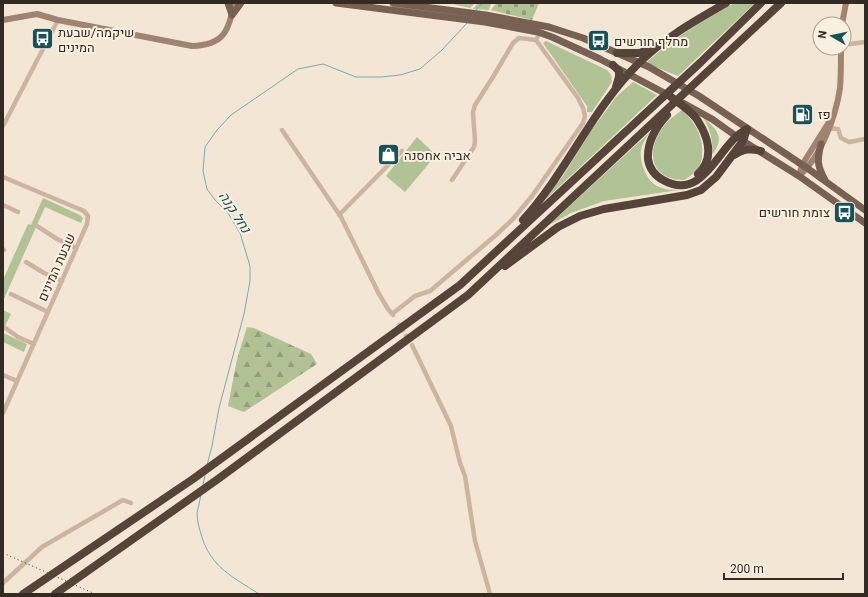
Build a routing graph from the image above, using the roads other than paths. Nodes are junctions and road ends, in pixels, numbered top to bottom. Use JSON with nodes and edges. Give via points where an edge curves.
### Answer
{"nodes":[{"id":1,"x":228,"y":3,"type":"edge"},
{"id":2,"x":234,"y":3,"type":"edge"},
{"id":3,"x":240,"y":3,"type":"edge"},
{"id":4,"x":336,"y":3,"type":"edge"},
{"id":5,"x":393,"y":3,"type":"edge"},
{"id":6,"x":726,"y":3,"type":"edge"},
{"id":7,"x":762,"y":3,"type":"edge"},
{"id":8,"x":781,"y":3,"type":"edge"},
{"id":9,"x":846,"y":3,"type":"edge"},
{"id":10,"x":232,"y":15,"type":"junction"},
{"id":11,"x":844,"y":16,"type":"edge"},
{"id":12,"x":486,"y":18,"type":"junction"},
{"id":13,"x":3,"y":20,"type":"edge"},
{"id":14,"x":58,"y":20,"type":"junction"},
{"id":15,"x":680,"y":29,"type":"junction"},
{"id":16,"x":540,"y":33,"type":"junction"},
{"id":17,"x":536,"y":40,"type":"junction"},
{"id":18,"x":865,"y":42,"type":"edge"},
{"id":19,"x":852,"y":44,"type":"edge"},
{"id":20,"x":617,"y":53,"type":"junction"},
{"id":21,"x":841,"y":56,"type":"edge"},
{"id":22,"x":639,"y":62,"type":"junction"},
{"id":23,"x":612,"y":65,"type":"junction"},
{"id":24,"x":629,"y":74,"type":"junction"},
{"id":25,"x":615,"y":90,"type":"junction"},
{"id":26,"x":671,"y":97,"type":"junction"},
{"id":27,"x":596,"y":118,"type":"junction"},
{"id":28,"x":661,"y":118,"type":"junction"},
{"id":29,"x":584,"y":119,"type":"junction"},
{"id":30,"x":3,"y":126,"type":"edge"},
{"id":31,"x":826,"y":128,"type":"junction"},
{"id":32,"x":747,"y":129,"type":"junction"},
{"id":33,"x":282,"y":130,"type":"dead end"},
{"id":34,"x":740,"y":139,"type":"junction"},
{"id":35,"x":865,"y":139,"type":"edge"},
{"id":36,"x":821,"y":144,"type":"junction"},
{"id":37,"x":402,"y":151,"type":"dead end"},
{"id":38,"x":761,"y":151,"type":"junction"},
{"id":39,"x":730,"y":158,"type":"junction"},
{"id":40,"x":805,"y":167,"type":"junction"},
{"id":41,"x":799,"y":176,"type":"junction"},
{"id":42,"x":3,"y":177,"type":"edge"},
{"id":43,"x":452,"y":180,"type":"dead end"},
{"id":44,"x":826,"y":182,"type":"junction"},
{"id":45,"x":676,"y":185,"type":"junction"},
{"id":46,"x":3,"y":205,"type":"edge"},
{"id":47,"x":865,"y":210,"type":"edge"},
{"id":48,"x":18,"y":212,"type":"dead end"},
{"id":49,"x":339,"y":215,"type":"junction"},
{"id":50,"x":865,"y":223,"type":"edge"},
{"id":51,"x":37,"y":226,"type":"dead end"},
{"id":52,"x":76,"y":248,"type":"junction"},
{"id":53,"x":26,"y":262,"type":"dead end"},
{"id":54,"x":62,"y":281,"type":"junction"},
{"id":55,"x":460,"y":285,"type":"junction"},
{"id":56,"x":11,"y":294,"type":"dead end"},
{"id":57,"x":468,"y":295,"type":"junction"},
{"id":58,"x":48,"y":312,"type":"junction"},
{"id":59,"x":4,"y":327,"type":"dead end"},
{"id":60,"x":34,"y":344,"type":"junction"},
{"id":61,"x":412,"y":345,"type":"tunnel mouth"},
{"id":62,"x":3,"y":375,"type":"edge"},
{"id":63,"x":17,"y":381,"type":"junction"},
{"id":64,"x":3,"y":413,"type":"edge"},
{"id":65,"x":131,"y":503,"type":"dead end"},
{"id":66,"x":3,"y":583,"type":"edge"},
{"id":67,"x":23,"y":594,"type":"edge"},
{"id":68,"x":55,"y":594,"type":"edge"},
{"id":69,"x":490,"y":594,"type":"edge"}],
"edges":[{"from":1,"to":10,"type":"main road"},
{"from":2,"to":10,"type":"street"},
{"from":3,"to":10,"type":"main road"},
{"from":4,"to":12,"type":"main road","via":[[444,17]]},
{"from":5,"to":12,"type":"main road","via":[[444,9]]},
{"from":6,"to":15,"type":"highway"},
{"from":7,"to":55,"type":"highway"},
{"from":8,"to":28,"type":"highway"},
{"from":9,"to":11,"type":"street"},
{"from":10,"to":14,"type":"street","via":[[226,32],[219,39],[204,46],[192,46]]},
{"from":12,"to":16,"type":"main road"},
{"from":12,"to":20,"type":"main road","via":[[549,27]]},
{"from":13,"to":14,"type":"street","via":[[37,14]]},
{"from":14,"to":30,"type":"street"},
{"from":15,"to":20,"type":"highway","via":[[640,53]]},
{"from":15,"to":22,"type":"highway"},
{"from":16,"to":17,"type":"street"},
{"from":16,"to":23,"type":"main road"},
{"from":17,"to":29,"type":"street","via":[[578,98],[584,108]]},
{"from":17,"to":43,"type":"street","via":[[519,38],[513,43],[475,106],[474,146]]},
{"from":18,"to":19,"type":"street"},
{"from":20,"to":22,"type":"main road"},
{"from":21,"to":31,"type":"street","via":[[840,88],[833,116]]},
{"from":22,"to":24,"type":"highway"},
{"from":22,"to":32,"type":"main road","via":[[699,96]]},
{"from":23,"to":24,"type":"main road"},
{"from":23,"to":25,"type":"highway","via":[[619,71]]},
{"from":24,"to":25,"type":"highway"},
{"from":24,"to":26,"type":"main road"},
{"from":25,"to":27,"type":"highway"},
{"from":26,"to":34,"type":"main road","via":[[712,119]]},
{"from":26,"to":45,"type":"highway","via":[[696,118],[709,148],[706,163],[699,174]]},
{"from":27,"to":29,"type":"street"},
{"from":27,"to":55,"type":"highway","via":[[537,204]]},
{"from":28,"to":45,"type":"highway","via":[[652,137],[648,163],[658,178]]},
{"from":28,"to":57,"type":"highway"},
{"from":29,"to":49,"type":"street","via":[[532,196],[513,219],[430,291],[415,296],[393,315],[379,294]]},
{"from":31,"to":35,"type":"street","via":[[838,129],[841,138],[849,142]]},
{"from":31,"to":36,"type":"street"},
{"from":31,"to":40,"type":"street"},
{"from":32,"to":34,"type":"highway"},
{"from":32,"to":40,"type":"main road"},
{"from":33,"to":49,"type":"street"},
{"from":34,"to":38,"type":"main road"},
{"from":34,"to":39,"type":"highway"},
{"from":34,"to":45,"type":"highway","via":[[700,178],[692,183]]},
{"from":36,"to":40,"type":"street"},
{"from":36,"to":44,"type":"main road","via":[[818,163]]},
{"from":37,"to":49,"type":"street"},
{"from":38,"to":39,"type":"highway","via":[[746,149]]},
{"from":38,"to":41,"type":"main road"},
{"from":39,"to":57,"type":"highway","via":[[716,177],[694,193],[593,212],[558,227]]},
{"from":40,"to":41,"type":"street"},
{"from":40,"to":44,"type":"main road"},
{"from":41,"to":50,"type":"main road"},
{"from":42,"to":52,"type":"street","name":"שבעת המינים","via":[[84,211],[88,216],[87,224]]},
{"from":44,"to":47,"type":"main road"},
{"from":46,"to":48,"type":"street"},
{"from":51,"to":52,"type":"street","via":[[57,240]]},
{"from":52,"to":54,"type":"street","name":"שבעת המינים"},
{"from":53,"to":54,"type":"street"},
{"from":54,"to":58,"type":"street","name":"שבעת המינים"},
{"from":55,"to":67,"type":"highway","via":[[192,479]]},
{"from":56,"to":58,"type":"street"},
{"from":57,"to":68,"type":"highway"},
{"from":58,"to":60,"type":"street","name":"שבעת המינים"},
{"from":59,"to":60,"type":"street"},
{"from":60,"to":63,"type":"street","name":"שבעת המינים"},
{"from":61,"to":69,"type":"street","via":[[451,426],[465,476],[475,541]]},
{"from":62,"to":63,"type":"street"},
{"from":63,"to":64,"type":"street","name":"שבעת המינים"},
{"from":65,"to":66,"type":"street","via":[[123,500],[42,547]]}]}
